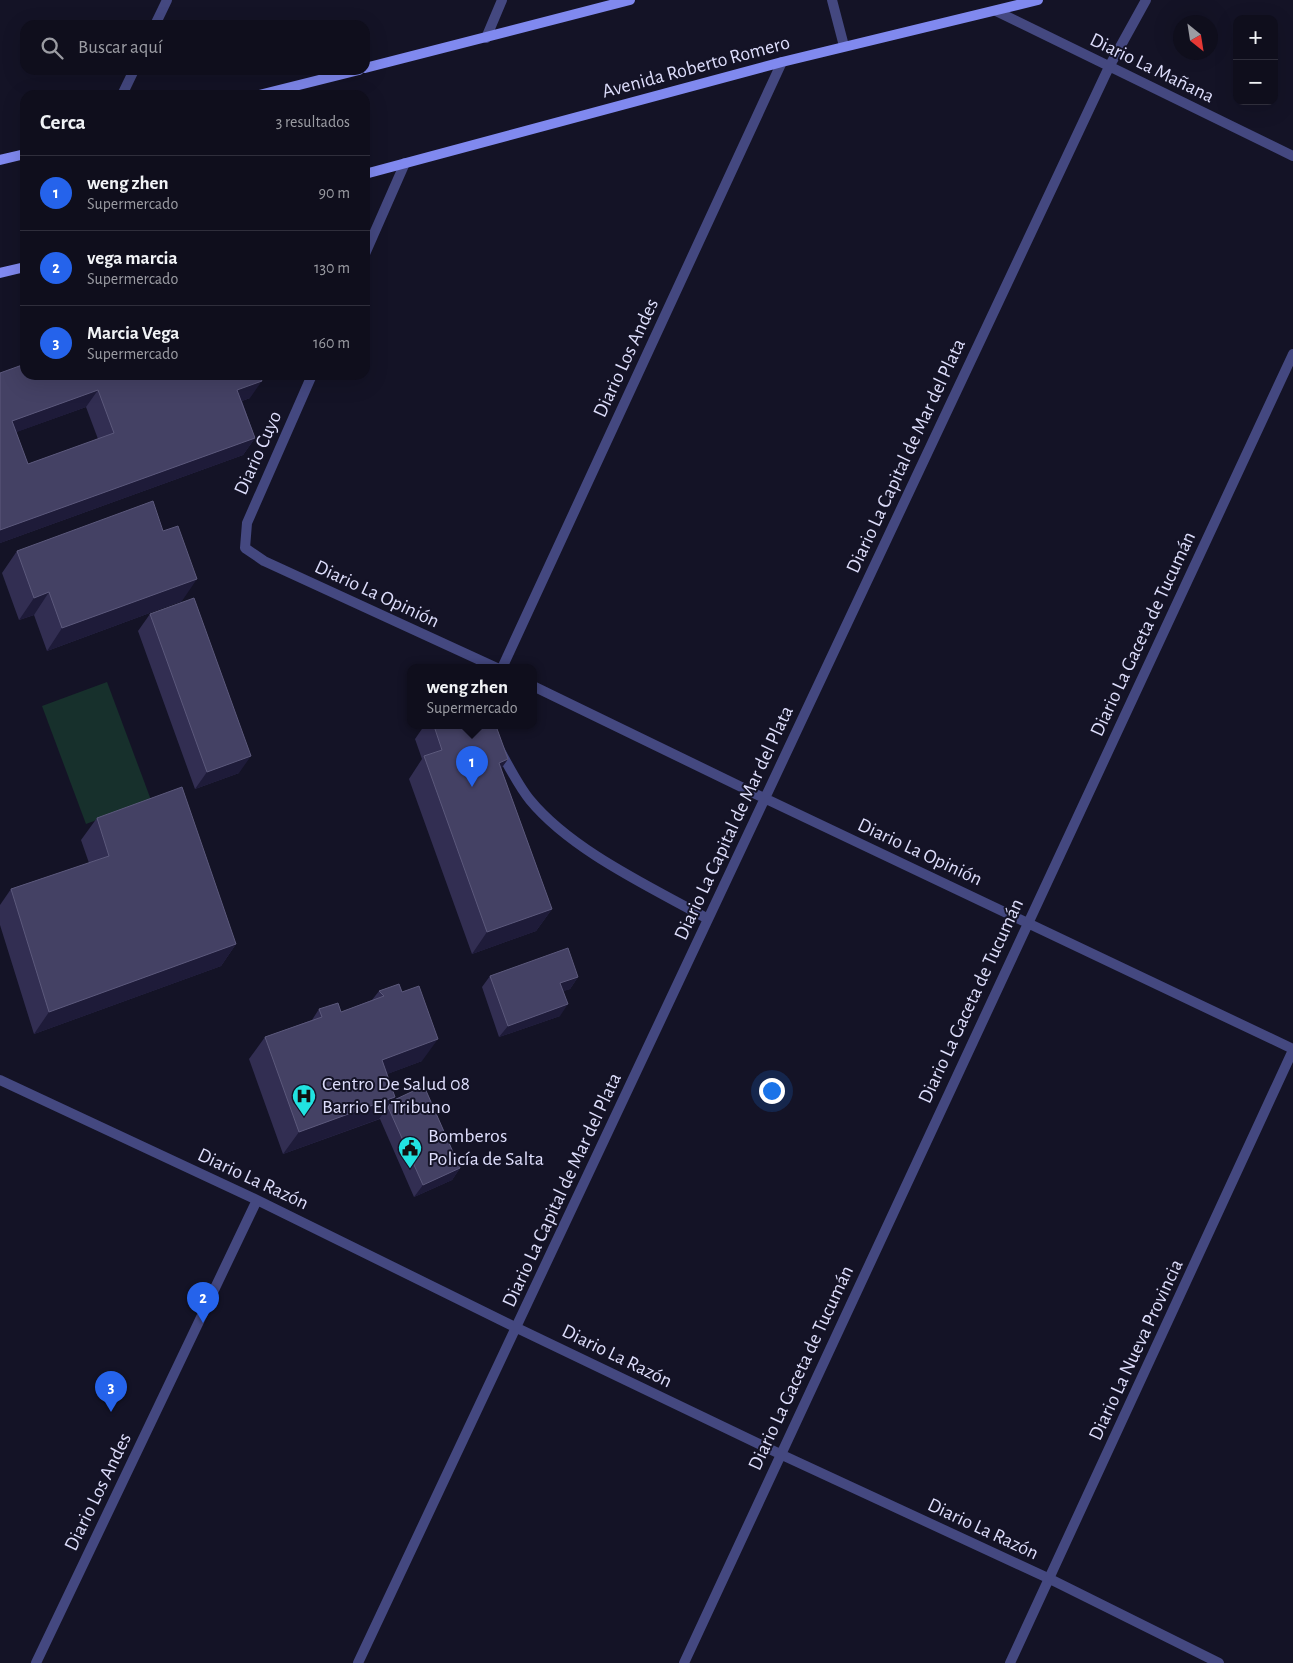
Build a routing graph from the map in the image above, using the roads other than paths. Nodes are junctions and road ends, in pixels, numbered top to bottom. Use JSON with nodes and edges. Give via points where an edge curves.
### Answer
{"nodes":[{"id":1,"x":167,"y":0,"type":"edge"},
{"id":2,"x":502,"y":0,"type":"edge"},
{"id":3,"x":630,"y":0,"type":"edge"},
{"id":4,"x":832,"y":0,"type":"edge"},
{"id":5,"x":1038,"y":0,"type":"edge"},
{"id":6,"x":1146,"y":0,"type":"edge"},
{"id":7,"x":996,"y":11,"type":"junction"},
{"id":8,"x":157,"y":20,"type":"edge"},
{"id":9,"x":486,"y":38,"type":"junction"},
{"id":10,"x":844,"y":46,"type":"junction"},
{"id":11,"x":782,"y":62,"type":"junction"},
{"id":12,"x":370,"y":67,"type":"edge"},
{"id":13,"x":1109,"y":67,"type":"junction"},
{"id":14,"x":132,"y":75,"type":"edge"},
{"id":15,"x":339,"y":75,"type":"edge"},
{"id":16,"x":124,"y":90,"type":"edge"},
{"id":17,"x":279,"y":90,"type":"edge"},
{"id":18,"x":20,"y":155,"type":"edge"},
{"id":19,"x":1293,"y":156,"type":"edge"},
{"id":20,"x":0,"y":160,"type":"edge"},
{"id":21,"x":405,"y":163,"type":"junction"},
{"id":22,"x":370,"y":173,"type":"edge"},
{"id":23,"x":370,"y":243,"type":"edge"},
{"id":24,"x":20,"y":268,"type":"edge"},
{"id":25,"x":0,"y":273,"type":"edge"},
{"id":26,"x":1293,"y":354,"type":"edge"},
{"id":27,"x":310,"y":380,"type":"edge"},
{"id":28,"x":245,"y":548,"type":"joint"},
{"id":29,"x":487,"y":664,"type":"edge"},
{"id":30,"x":504,"y":664,"type":"edge"},
{"id":31,"x":537,"y":688,"type":"edge"},
{"id":32,"x":489,"y":729,"type":"edge"},
{"id":33,"x":764,"y":798,"type":"junction"},
{"id":34,"x":708,"y":920,"type":"junction"},
{"id":35,"x":1027,"y":922,"type":"junction"},
{"id":36,"x":1293,"y":1050,"type":"edge"},
{"id":37,"x":0,"y":1080,"type":"edge"},
{"id":38,"x":257,"y":1200,"type":"junction"},
{"id":39,"x":517,"y":1328,"type":"junction"},
{"id":40,"x":780,"y":1454,"type":"junction"},
{"id":41,"x":1050,"y":1579,"type":"junction"},
{"id":42,"x":36,"y":1663,"type":"edge"},
{"id":43,"x":358,"y":1663,"type":"edge"},
{"id":44,"x":684,"y":1663,"type":"edge"},
{"id":45,"x":1010,"y":1663,"type":"edge"},
{"id":46,"x":1219,"y":1663,"type":"edge"}],
"edges":[{"from":1,"to":8,"type":"street"},
{"from":2,"to":9,"type":"street"},
{"from":3,"to":9,"type":"main road"},
{"from":4,"to":10,"type":"street"},
{"from":5,"to":7,"type":"main road","name":"Avenida Roberto Romero"},
{"from":6,"to":13,"type":"street","name":"Diario La Capital de Mar del Plata"},
{"from":7,"to":10,"type":"main road","name":"Avenida Roberto Romero"},
{"from":7,"to":13,"type":"street","name":"Diario La Mañana"},
{"from":9,"to":12,"type":"main road"},
{"from":10,"to":11,"type":"main road","name":"Avenida Roberto Romero"},
{"from":11,"to":21,"type":"main road","name":"Avenida Roberto Romero"},
{"from":11,"to":30,"type":"street","name":"Diario Los Andes"},
{"from":13,"to":19,"type":"street","name":"Diario La Mañana"},
{"from":13,"to":33,"type":"street","name":"Diario La Capital de Mar del Plata"},
{"from":14,"to":16,"type":"street"},
{"from":15,"to":17,"type":"main road"},
{"from":18,"to":20,"type":"main road"},
{"from":21,"to":22,"type":"main road","name":"Avenida Roberto Romero"},
{"from":21,"to":23,"type":"street"},
{"from":24,"to":25,"type":"main road"},
{"from":26,"to":35,"type":"street","name":"Diario La Gaceta de Tucumán"},
{"from":27,"to":28,"type":"street","name":"Diario Cuyo","via":[[247,522]]},
{"from":28,"to":29,"type":"street","name":"Diario La Opinión","via":[[264,561]]},
{"from":31,"to":33,"type":"street","name":"Diario La Opinión"},
{"from":32,"to":34,"type":"street","via":[[529,799],[554,826],[596,855]]},
{"from":33,"to":34,"type":"street","name":"Diario La Capital de Mar del Plata"},
{"from":33,"to":35,"type":"street","name":"Diario La Opinión"},
{"from":34,"to":39,"type":"street","name":"Diario La Capital de Mar del Plata"},
{"from":35,"to":36,"type":"street","name":"Diario La Opinión"},
{"from":35,"to":40,"type":"street","name":"Diario La Gaceta de Tucumán"},
{"from":36,"to":41,"type":"street","name":"Diario La Nueva Provincia"},
{"from":37,"to":38,"type":"street","name":"Diario La Razón"},
{"from":38,"to":39,"type":"street","name":"Diario La Razón"},
{"from":38,"to":42,"type":"street","name":"Diario Los Andes"},
{"from":39,"to":40,"type":"street","name":"Diario La Razón"},
{"from":39,"to":43,"type":"street","name":"Diario La Capital de Mar del Plata"},
{"from":40,"to":41,"type":"street","name":"Diario La Razón"},
{"from":40,"to":44,"type":"street","name":"Diario La Gaceta de Tucumán"},
{"from":41,"to":45,"type":"street","name":"Diario La Nueva Provincia"},
{"from":41,"to":46,"type":"street","name":"Diario La Razón"}]}
